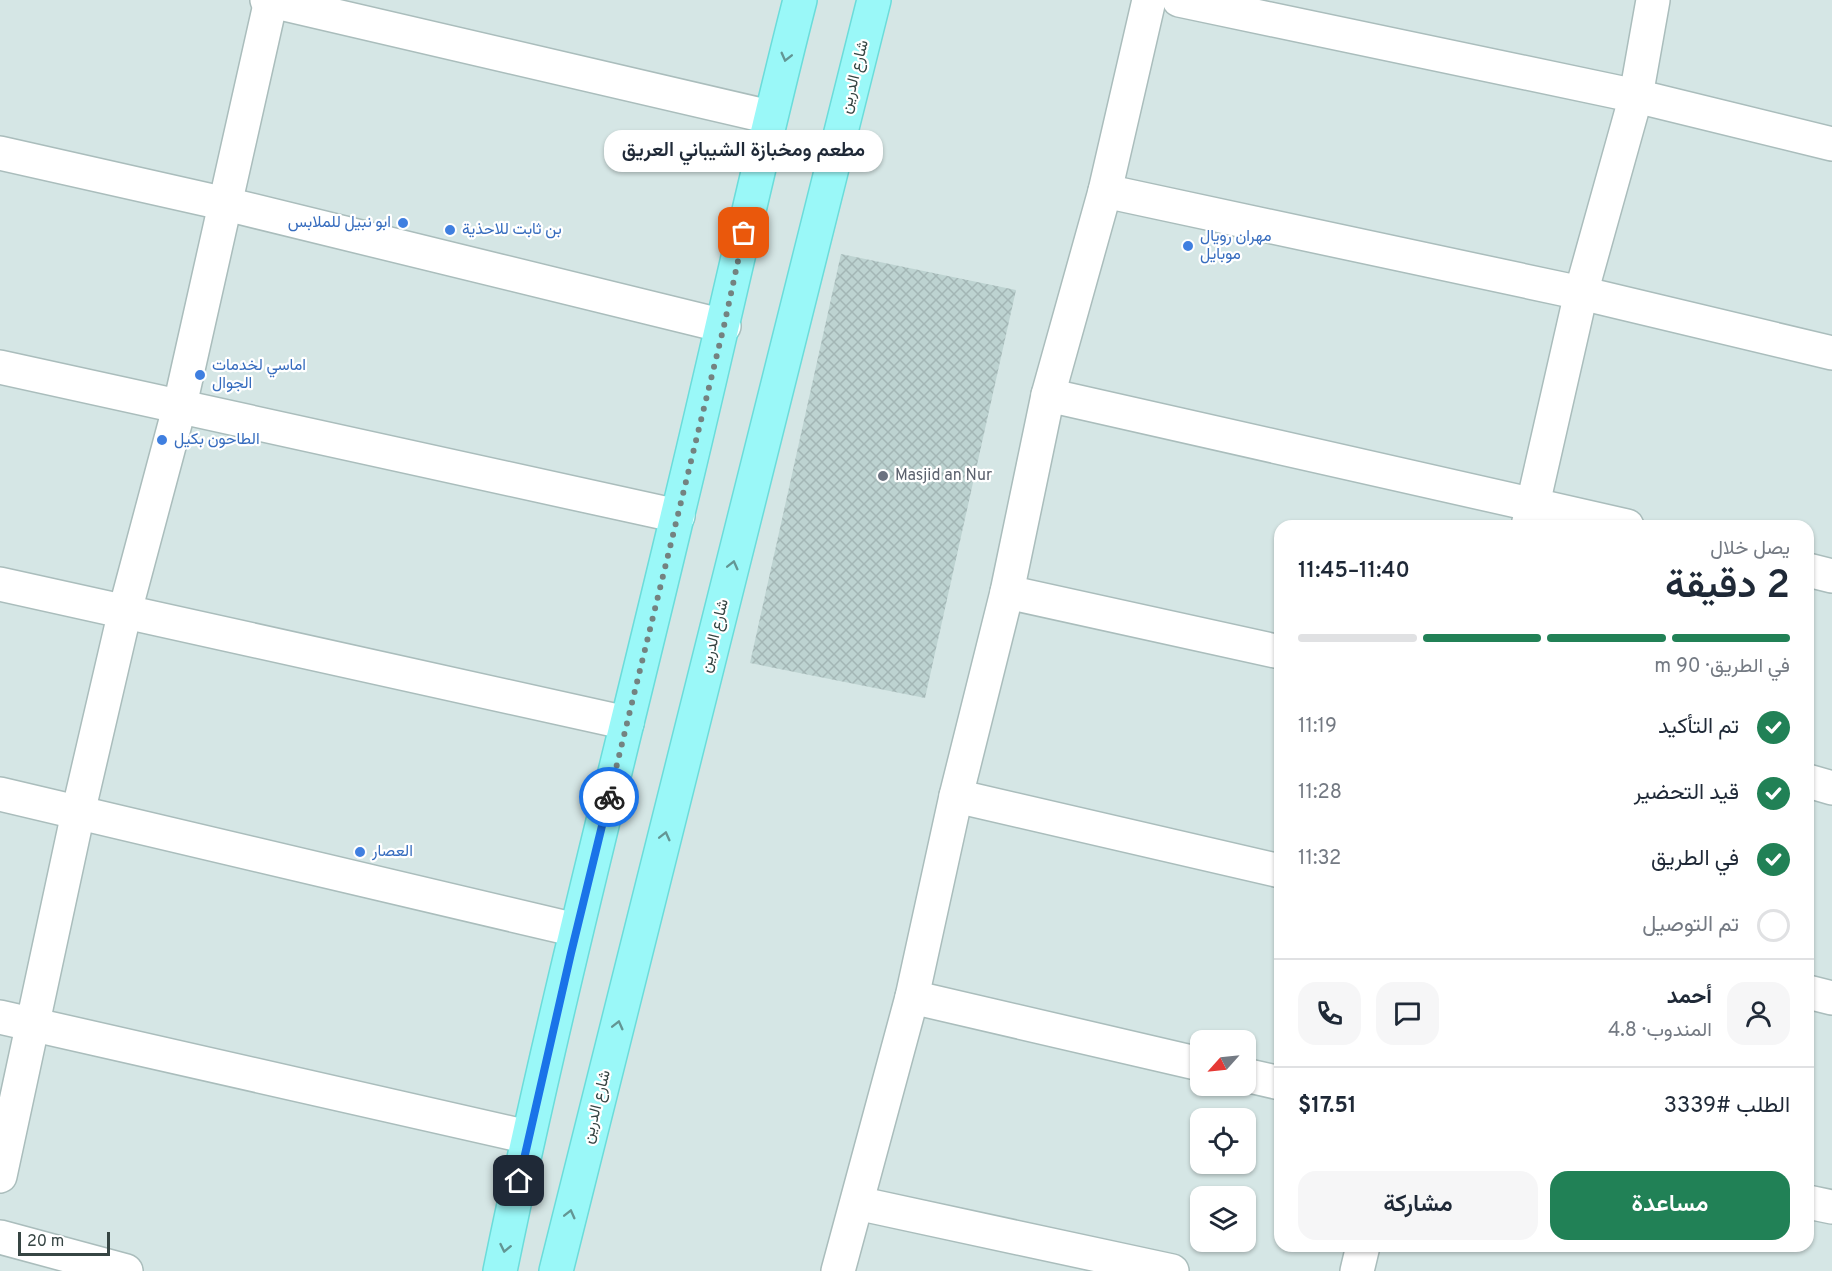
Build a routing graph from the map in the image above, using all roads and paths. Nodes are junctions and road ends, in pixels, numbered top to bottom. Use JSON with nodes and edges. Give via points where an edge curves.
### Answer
{"nodes":[{"id":1,"x":270,"y":0,"type":"edge"},
{"id":2,"x":800,"y":0,"type":"edge"},
{"id":3,"x":874,"y":0,"type":"edge"},
{"id":4,"x":1149,"y":0,"type":"edge"},
{"id":5,"x":1179,"y":0,"type":"edge"},
{"id":6,"x":1653,"y":0,"type":"edge"},
{"id":7,"x":1636,"y":96,"type":"junction"},
{"id":8,"x":770,"y":117,"type":"junction"},
{"id":9,"x":1832,"y":144,"type":"edge"},
{"id":10,"x":0,"y":153,"type":"edge"},
{"id":11,"x":1105,"y":191,"type":"junction"},
{"id":12,"x":226,"y":204,"type":"junction"},
{"id":13,"x":1581,"y":293,"type":"junction"},
{"id":14,"x":724,"y":326,"type":"junction"},
{"id":15,"x":1832,"y":353,"type":"edge"},
{"id":16,"x":0,"y":367,"type":"edge"},
{"id":17,"x":1048,"y":395,"type":"junction"},
{"id":18,"x":180,"y":405,"type":"junction"},
{"id":19,"x":1530,"y":515,"type":"edge"},
{"id":20,"x":678,"y":516,"type":"junction"},
{"id":21,"x":1574,"y":520,"type":"edge"},
{"id":22,"x":1814,"y":572,"type":"edge"},
{"id":23,"x":1832,"y":576,"type":"edge"},
{"id":24,"x":0,"y":584,"type":"edge"},
{"id":25,"x":1008,"y":592,"type":"junction"},
{"id":26,"x":125,"y":611,"type":"junction"},
{"id":27,"x":1274,"y":651,"type":"edge"},
{"id":28,"x":627,"y":723,"type":"junction"},
{"id":29,"x":1814,"y":783,"type":"edge"},
{"id":30,"x":1832,"y":788,"type":"edge"},
{"id":31,"x":0,"y":794,"type":"edge"},
{"id":32,"x":956,"y":796,"type":"junction"},
{"id":33,"x":78,"y":813,"type":"junction"},
{"id":34,"x":1274,"y":870,"type":"edge"},
{"id":35,"x":576,"y":930,"type":"junction"},
{"id":36,"x":1814,"y":994,"type":"edge"},
{"id":37,"x":912,"y":997,"type":"junction"},
{"id":38,"x":1832,"y":998,"type":"edge"},
{"id":39,"x":0,"y":1017,"type":"edge"},
{"id":40,"x":32,"y":1024,"type":"junction"},
{"id":41,"x":1190,"y":1062,"type":"edge"},
{"id":42,"x":1256,"y":1078,"type":"edge"},
{"id":43,"x":1274,"y":1082,"type":"edge"},
{"id":44,"x":528,"y":1137,"type":"junction"},
{"id":45,"x":0,"y":1176,"type":"edge"},
{"id":46,"x":857,"y":1203,"type":"junction"},
{"id":47,"x":1814,"y":1203,"type":"edge"},
{"id":48,"x":1832,"y":1207,"type":"edge"},
{"id":49,"x":0,"y":1236,"type":"edge"},
{"id":50,"x":1362,"y":1252,"type":"edge"},
{"id":51,"x":126,"y":1271,"type":"edge"},
{"id":52,"x":500,"y":1271,"type":"edge"},
{"id":53,"x":556,"y":1271,"type":"edge"},
{"id":54,"x":838,"y":1271,"type":"edge"},
{"id":55,"x":1172,"y":1271,"type":"edge"},
{"id":56,"x":1358,"y":1271,"type":"edge"}],
"edges":[{"from":1,"to":8,"type":"street"},
{"from":1,"to":12,"type":"street"},
{"from":2,"to":8,"type":"main road","one_way":true},
{"from":53,"to":3,"type":"main road","name":"شارع الدرين","one_way":true},
{"from":4,"to":11,"type":"street"},
{"from":5,"to":7,"type":"street"},
{"from":6,"to":7,"type":"street"},
{"from":7,"to":9,"type":"street"},
{"from":7,"to":13,"type":"street"},
{"from":8,"to":14,"type":"main road"},
{"from":10,"to":12,"type":"street"},
{"from":11,"to":13,"type":"street"},
{"from":11,"to":17,"type":"street"},
{"from":12,"to":14,"type":"street"},
{"from":12,"to":18,"type":"street"},
{"from":13,"to":15,"type":"street"},
{"from":13,"to":19,"type":"street"},
{"from":14,"to":20,"type":"main road"},
{"from":16,"to":18,"type":"street"},
{"from":17,"to":19,"type":"street"},
{"from":17,"to":25,"type":"street"},
{"from":18,"to":20,"type":"street"},
{"from":18,"to":26,"type":"street"},
{"from":19,"to":21,"type":"street"},
{"from":20,"to":28,"type":"main road"},
{"from":22,"to":23,"type":"street"},
{"from":24,"to":26,"type":"street"},
{"from":25,"to":27,"type":"street"},
{"from":25,"to":32,"type":"street"},
{"from":26,"to":28,"type":"street"},
{"from":26,"to":33,"type":"street"},
{"from":28,"to":35,"type":"main road"},
{"from":29,"to":30,"type":"street"},
{"from":31,"to":33,"type":"street"},
{"from":32,"to":34,"type":"street"},
{"from":32,"to":37,"type":"street"},
{"from":33,"to":35,"type":"street"},
{"from":33,"to":40,"type":"street"},
{"from":35,"to":44,"type":"main road"},
{"from":36,"to":38,"type":"street"},
{"from":37,"to":41,"type":"street"},
{"from":37,"to":46,"type":"street"},
{"from":39,"to":40,"type":"street"},
{"from":40,"to":44,"type":"street"},
{"from":40,"to":45,"type":"street"},
{"from":42,"to":43,"type":"street"},
{"from":44,"to":52,"type":"main road","one_way":true},
{"from":46,"to":54,"type":"street"},
{"from":46,"to":55,"type":"street"},
{"from":47,"to":48,"type":"street"},
{"from":49,"to":51,"type":"street"},
{"from":50,"to":56,"type":"street"}]}
